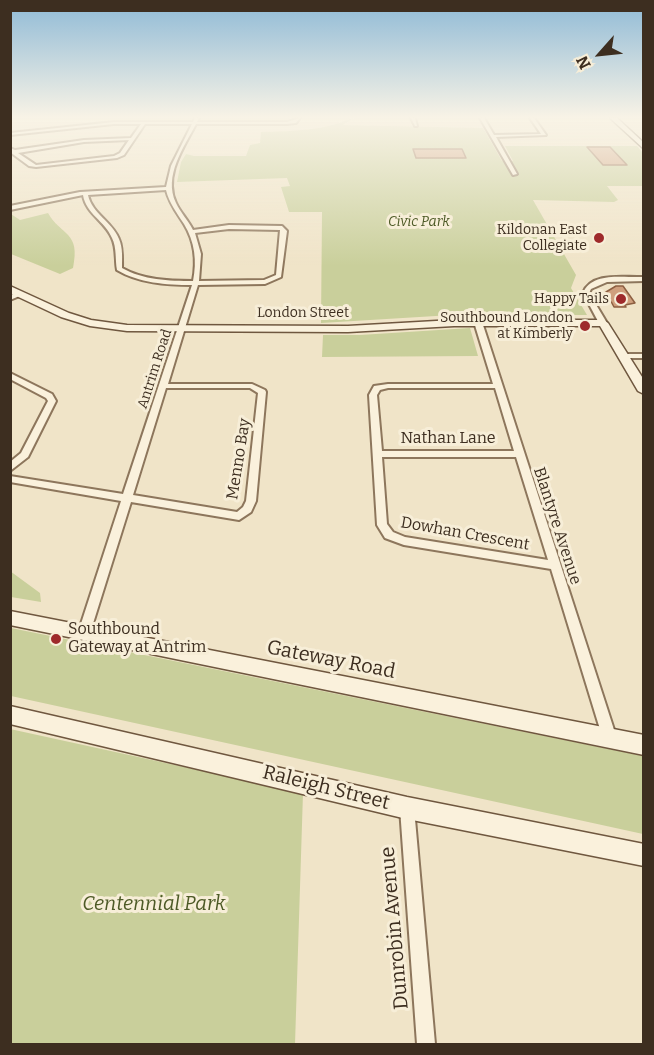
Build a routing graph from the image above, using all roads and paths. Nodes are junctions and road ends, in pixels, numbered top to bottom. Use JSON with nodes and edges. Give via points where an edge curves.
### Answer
{"nodes":[{"id":1,"x":172,"y":167,"type":"edge"},
{"id":2,"x":511,"y":167,"type":"edge"},
{"id":3,"x":515,"y":174,"type":"dead end"},
{"id":4,"x":169,"y":188,"type":"junction"},
{"id":5,"x":85,"y":194,"type":"junction"},
{"id":6,"x":10,"y":208,"type":"edge"},
{"id":7,"x":192,"y":231,"type":"junction"},
{"id":8,"x":644,"y":279,"type":"edge"},
{"id":9,"x":196,"y":282,"type":"junction"},
{"id":10,"x":14,"y":294,"type":"edge"},
{"id":11,"x":478,"y":322,"type":"junction"},
{"id":12,"x":603,"y":323,"type":"junction"},
{"id":13,"x":182,"y":328,"type":"junction"},
{"id":14,"x":623,"y":356,"type":"junction"},
{"id":15,"x":644,"y":356,"type":"edge"},
{"id":16,"x":10,"y":375,"type":"edge"},
{"id":17,"x":163,"y":386,"type":"junction"},
{"id":18,"x":497,"y":386,"type":"junction"},
{"id":19,"x":644,"y":392,"type":"edge"},
{"id":20,"x":377,"y":454,"type":"junction"},
{"id":21,"x":518,"y":454,"type":"junction"},
{"id":22,"x":10,"y":468,"type":"edge"},
{"id":23,"x":10,"y":479,"type":"edge"},
{"id":24,"x":128,"y":499,"type":"junction"},
{"id":25,"x":554,"y":565,"type":"junction"},
{"id":26,"x":10,"y":618,"type":"edge"},
{"id":27,"x":84,"y":633,"type":"junction"},
{"id":28,"x":10,"y":715,"type":"edge"},
{"id":29,"x":610,"y":739,"type":"junction"},
{"id":30,"x":644,"y":745,"type":"edge"},
{"id":31,"x":407,"y":808,"type":"junction"},
{"id":32,"x":644,"y":855,"type":"edge"},
{"id":33,"x":426,"y":1044,"type":"edge"}],
"edges":[{"from":1,"to":4,"type":"street"},
{"from":2,"to":3,"type":"street"},
{"from":4,"to":5,"type":"street"},
{"from":4,"to":7,"type":"street","name":"Antrim Road","via":[[174,207]]},
{"from":5,"to":6,"type":"street"},
{"from":5,"to":9,"type":"street","via":[[88,207],[110,225],[117,239],[120,270],[149,281]]},
{"from":7,"to":9,"type":"street","name":"Antrim Road","via":[[198,255]]},
{"from":7,"to":9,"type":"street","via":[[273,226],[284,231],[277,278],[266,282]]},
{"from":8,"to":12,"type":"street","via":[[600,280],[588,288],[588,296]]},
{"from":9,"to":13,"type":"street","name":"Antrim Road"},
{"from":10,"to":13,"type":"street","name":"London Street","via":[[90,323]]},
{"from":11,"to":12,"type":"street","name":"London Street"},
{"from":11,"to":13,"type":"street","name":"London Street","via":[[348,329]]},
{"from":11,"to":18,"type":"street","name":"Blantyre Avenue"},
{"from":12,"to":14,"type":"street"},
{"from":13,"to":17,"type":"street","name":"Antrim Road"},
{"from":14,"to":15,"type":"street"},
{"from":14,"to":19,"type":"street"},
{"from":16,"to":22,"type":"street","via":[[52,400],[25,454]]},
{"from":17,"to":24,"type":"street","name":"Antrim Road"},
{"from":17,"to":24,"type":"street","name":"Menno Bay","via":[[252,386],[262,392],[251,501],[239,516]]},
{"from":18,"to":20,"type":"street","name":"Dowhan Crescent","via":[[377,388],[373,395]]},
{"from":18,"to":21,"type":"street","name":"Blantyre Avenue"},
{"from":20,"to":21,"type":"street","name":"Nathan Lane"},
{"from":20,"to":25,"type":"street","name":"Dowhan Crescent","via":[[382,525],[389,535],[404,541]]},
{"from":21,"to":25,"type":"street","name":"Blantyre Avenue"},
{"from":23,"to":24,"type":"street"},
{"from":24,"to":27,"type":"street","name":"Antrim Road"},
{"from":25,"to":29,"type":"street","name":"Blantyre Avenue"},
{"from":26,"to":27,"type":"street","name":"Gateway Road"},
{"from":27,"to":29,"type":"street","name":"Gateway Road"},
{"from":28,"to":31,"type":"street","name":"Raleigh Street"},
{"from":29,"to":30,"type":"street","name":"Gateway Road"},
{"from":31,"to":32,"type":"street","name":"Raleigh Street"},
{"from":31,"to":33,"type":"street","name":"Dunrobin Avenue"}]}
